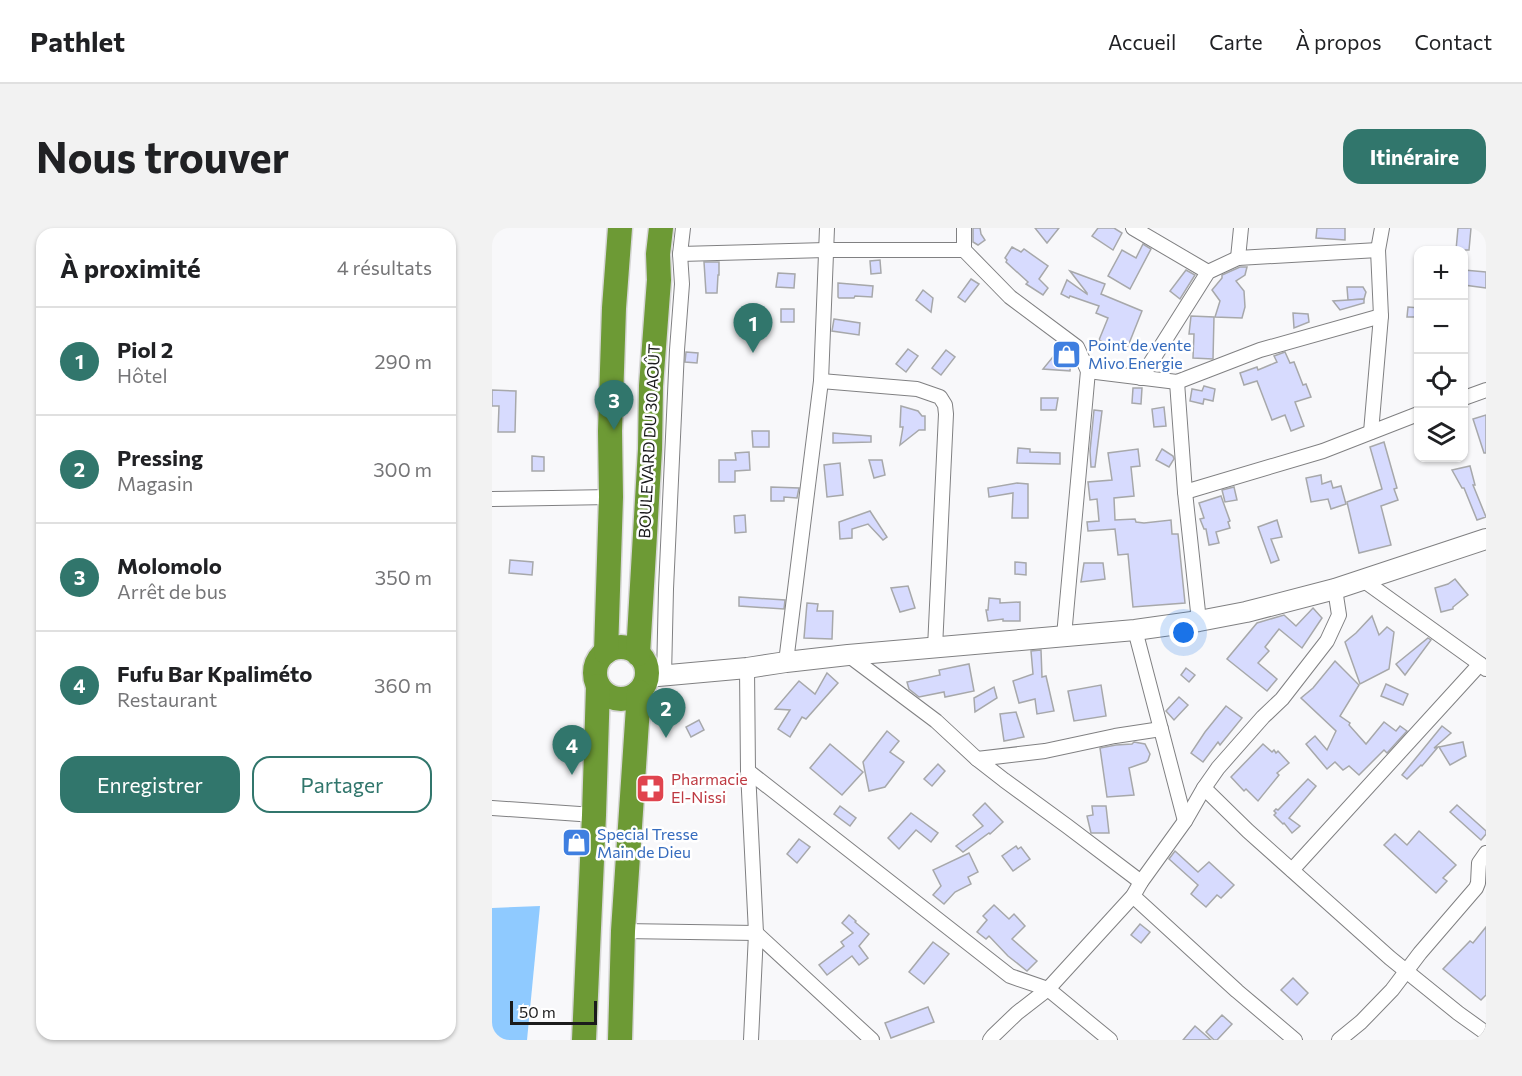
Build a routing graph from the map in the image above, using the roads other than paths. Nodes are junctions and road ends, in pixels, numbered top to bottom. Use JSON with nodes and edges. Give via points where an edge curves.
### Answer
{"nodes":[{"id":1,"x":620,"y":228,"type":"edge"},
{"id":2,"x":661,"y":228,"type":"edge"},
{"id":3,"x":683,"y":228,"type":"edge"},
{"id":4,"x":827,"y":228,"type":"edge"},
{"id":5,"x":964,"y":228,"type":"edge"},
{"id":6,"x":1133,"y":228,"type":"edge"},
{"id":7,"x":1241,"y":228,"type":"edge"},
{"id":8,"x":1382,"y":228,"type":"edge"},
{"id":9,"x":826,"y":250,"type":"junction"},
{"id":10,"x":964,"y":250,"type":"junction"},
{"id":11,"x":1378,"y":250,"type":"junction"},
{"id":12,"x":680,"y":254,"type":"junction"},
{"id":13,"x":1238,"y":258,"type":"junction"},
{"id":14,"x":1208,"y":272,"type":"junction"},
{"id":15,"x":1381,"y":316,"type":"junction"},
{"id":16,"x":1088,"y":371,"type":"junction"},
{"id":17,"x":1141,"y":378,"type":"junction"},
{"id":18,"x":821,"y":381,"type":"junction"},
{"id":19,"x":1177,"y":382,"type":"junction"},
{"id":20,"x":1486,"y":390,"type":"edge"},
{"id":21,"x":1468,"y":397,"type":"edge"},
{"id":22,"x":1414,"y":416,"type":"edge"},
{"id":23,"x":1371,"y":432,"type":"junction"},
{"id":24,"x":1185,"y":492,"type":"junction"},
{"id":25,"x":611,"y":497,"type":"junction"},
{"id":26,"x":492,"y":499,"type":"edge"},
{"id":27,"x":1486,"y":539,"type":"edge"},
{"id":28,"x":1363,"y":580,"type":"junction"},
{"id":29,"x":1335,"y":589,"type":"junction"},
{"id":30,"x":1199,"y":621,"type":"junction"},
{"id":31,"x":1136,"y":630,"type":"junction"},
{"id":32,"x":1064,"y":636,"type":"junction"},
{"id":33,"x":936,"y":648,"type":"junction"},
{"id":34,"x":606,"y":652,"type":"junction"},
{"id":35,"x":638,"y":654,"type":"junction"},
{"id":36,"x":848,"y":655,"type":"junction"},
{"id":37,"x":786,"y":662,"type":"junction"},
{"id":38,"x":1483,"y":667,"type":"edge"},
{"id":39,"x":747,"y":668,"type":"junction"},
{"id":40,"x":650,"y":682,"type":"junction"},
{"id":41,"x":598,"y":686,"type":"junction"},
{"id":42,"x":1161,"y":729,"type":"junction"},
{"id":43,"x":977,"y":759,"type":"junction"},
{"id":44,"x":748,"y":771,"type":"junction"},
{"id":45,"x":1204,"y":788,"type":"junction"},
{"id":46,"x":492,"y":808,"type":"edge"},
{"id":47,"x":594,"y":815,"type":"junction"},
{"id":48,"x":1185,"y":821,"type":"junction"},
{"id":49,"x":1486,"y":853,"type":"edge"},
{"id":50,"x":1292,"y":870,"type":"junction"},
{"id":51,"x":1141,"y":882,"type":"junction"},
{"id":52,"x":1132,"y":896,"type":"junction"},
{"id":53,"x":623,"y":931,"type":"junction"},
{"id":54,"x":756,"y":933,"type":"junction"},
{"id":55,"x":1406,"y":972,"type":"junction"},
{"id":56,"x":1048,"y":990,"type":"junction"},
{"id":57,"x":1486,"y":1033,"type":"edge"},
{"id":58,"x":584,"y":1040,"type":"edge"},
{"id":59,"x":620,"y":1040,"type":"edge"},
{"id":60,"x":751,"y":1040,"type":"edge"},
{"id":61,"x":872,"y":1040,"type":"edge"},
{"id":62,"x":990,"y":1040,"type":"edge"},
{"id":63,"x":1110,"y":1040,"type":"edge"},
{"id":64,"x":1295,"y":1040,"type":"edge"},
{"id":65,"x":1339,"y":1040,"type":"edge"}],
"edges":[{"from":1,"to":25,"type":"highway","name":"BOULEVARD DU 30 AOÛT","via":[[613,319]]},
{"from":2,"to":35,"type":"highway","name":"BOULEVARD DU 30 AOÛT"},
{"from":3,"to":12,"type":"street"},
{"from":4,"to":9,"type":"street"},
{"from":5,"to":10,"type":"street"},
{"from":6,"to":14,"type":"street"},
{"from":7,"to":13,"type":"street"},
{"from":8,"to":11,"type":"street"},
{"from":9,"to":10,"type":"street"},
{"from":9,"to":12,"type":"street"},
{"from":9,"to":18,"type":"street"},
{"from":10,"to":16,"type":"street","via":[[1010,297],[1077,347]]},
{"from":11,"to":13,"type":"street"},
{"from":11,"to":15,"type":"street"},
{"from":12,"to":40,"type":"street","via":[[682,284],[666,589]]},
{"from":13,"to":14,"type":"street"},
{"from":14,"to":17,"type":"street"},
{"from":15,"to":19,"type":"street","via":[[1260,350]]},
{"from":15,"to":23,"type":"street"},
{"from":16,"to":17,"type":"street"},
{"from":16,"to":32,"type":"street"},
{"from":17,"to":19,"type":"street"},
{"from":18,"to":33,"type":"street","via":[[916,389],[940,397],[945,405]]},
{"from":18,"to":37,"type":"street"},
{"from":19,"to":24,"type":"street"},
{"from":20,"to":21,"type":"street"},
{"from":22,"to":23,"type":"street"},
{"from":23,"to":24,"type":"street","via":[[1323,451]]},
{"from":24,"to":30,"type":"street"},
{"from":25,"to":26,"type":"street"},
{"from":25,"to":34,"type":"highway","name":"BOULEVARD DU 30 AOÛT"},
{"from":27,"to":28,"type":"street"},
{"from":28,"to":29,"type":"street"},
{"from":28,"to":38,"type":"street"},
{"from":29,"to":30,"type":"street"},
{"from":29,"to":45,"type":"street","via":[[1339,615],[1327,641]]},
{"from":30,"to":31,"type":"street"},
{"from":31,"to":32,"type":"street"},
{"from":31,"to":42,"type":"street"},
{"from":32,"to":33,"type":"street"},
{"from":33,"to":36,"type":"street"},
{"from":34,"to":35,"type":"highway","via":[[622,647]]},
{"from":34,"to":41,"type":"highway","via":[[595,671]]},
{"from":35,"to":40,"type":"highway"},
{"from":36,"to":37,"type":"street"},
{"from":36,"to":43,"type":"street","via":[[936,721]]},
{"from":37,"to":39,"type":"street"},
{"from":38,"to":50,"type":"street"},
{"from":39,"to":40,"type":"street"},
{"from":39,"to":44,"type":"street"},
{"from":40,"to":41,"type":"highway","via":[[626,699],[610,697]]},
{"from":40,"to":53,"type":"highway"},
{"from":41,"to":47,"type":"highway"},
{"from":42,"to":43,"type":"street","via":[[1045,751]]},
{"from":42,"to":48,"type":"street"},
{"from":43,"to":51,"type":"street"},
{"from":44,"to":54,"type":"street"},
{"from":44,"to":56,"type":"street","via":[[1010,976]]},
{"from":45,"to":48,"type":"street"},
{"from":45,"to":50,"type":"street"},
{"from":46,"to":47,"type":"street"},
{"from":47,"to":58,"type":"highway"},
{"from":48,"to":51,"type":"street"},
{"from":49,"to":55,"type":"street","via":[[1479,863],[1476,888]]},
{"from":50,"to":55,"type":"street"},
{"from":51,"to":52,"type":"street"},
{"from":52,"to":56,"type":"street"},
{"from":52,"to":64,"type":"street"},
{"from":53,"to":54,"type":"street"},
{"from":53,"to":59,"type":"highway"},
{"from":54,"to":60,"type":"street"},
{"from":54,"to":61,"type":"street"},
{"from":55,"to":57,"type":"street"},
{"from":55,"to":65,"type":"street","via":[[1361,1022]]},
{"from":56,"to":62,"type":"street"},
{"from":56,"to":63,"type":"street"}]}
